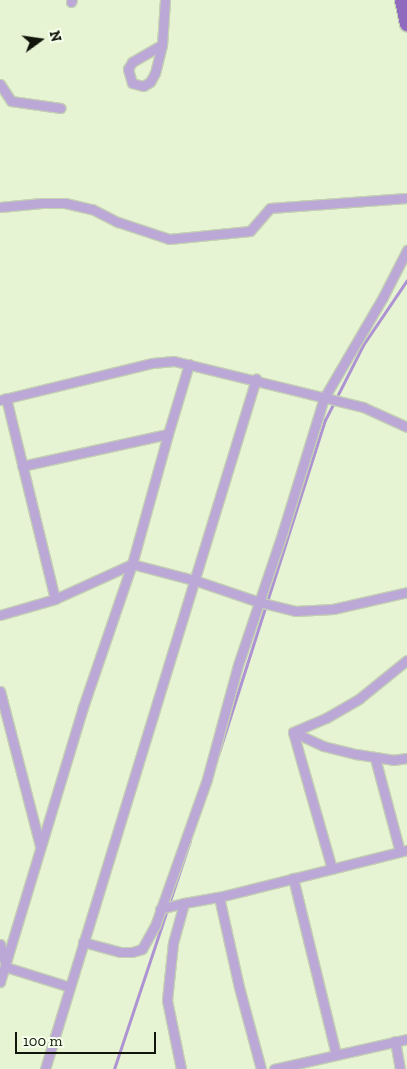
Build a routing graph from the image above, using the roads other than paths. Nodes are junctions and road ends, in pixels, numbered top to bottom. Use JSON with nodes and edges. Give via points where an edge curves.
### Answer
{"nodes":[{"id":1,"x":165,"y":0,"type":"edge"},
{"id":2,"x":402,"y":0,"type":"edge"},
{"id":3,"x":407,"y":23,"type":"edge"},
{"id":4,"x":162,"y":45,"type":"junction"},
{"id":5,"x":0,"y":84,"type":"edge"},
{"id":6,"x":61,"y":108,"type":"dead end"},
{"id":7,"x":407,"y":198,"type":"edge"},
{"id":8,"x":0,"y":207,"type":"edge"},
{"id":9,"x":407,"y":250,"type":"edge"},
{"id":10,"x":190,"y":364,"type":"junction"},
{"id":11,"x":256,"y":379,"type":"junction"},
{"id":12,"x":324,"y":398,"type":"junction"},
{"id":13,"x":3,"y":399,"type":"edge"},
{"id":14,"x":407,"y":427,"type":"edge"},
{"id":15,"x":168,"y":434,"type":"junction"},
{"id":16,"x":22,"y":466,"type":"junction"},
{"id":17,"x":132,"y":564,"type":"junction"},
{"id":18,"x":194,"y":580,"type":"junction"},
{"id":19,"x":407,"y":592,"type":"edge"},
{"id":20,"x":55,"y":599,"type":"junction"},
{"id":21,"x":260,"y":602,"type":"junction"},
{"id":22,"x":0,"y":615,"type":"edge"},
{"id":23,"x":407,"y":660,"type":"edge"},
{"id":24,"x":0,"y":691,"type":"edge"},
{"id":25,"x":293,"y":732,"type":"junction"},
{"id":26,"x":375,"y":758,"type":"junction"},
{"id":27,"x":407,"y":758,"type":"edge"},
{"id":28,"x":40,"y":846,"type":"junction"},
{"id":29,"x":404,"y":851,"type":"edge"},
{"id":30,"x":332,"y":869,"type":"junction"},
{"id":31,"x":294,"y":878,"type":"junction"},
{"id":32,"x":219,"y":897,"type":"junction"},
{"id":33,"x":184,"y":903,"type":"junction"},
{"id":34,"x":162,"y":909,"type":"junction"},
{"id":35,"x":83,"y":942,"type":"junction"},
{"id":36,"x":0,"y":944,"type":"edge"},
{"id":37,"x":6,"y":967,"type":"junction"},
{"id":38,"x":0,"y":981,"type":"edge"},
{"id":39,"x":70,"y":987,"type":"junction"},
{"id":40,"x":407,"y":1038,"type":"edge"},
{"id":41,"x":395,"y":1041,"type":"junction"},
{"id":42,"x":336,"y":1054,"type":"junction"},
{"id":43,"x":45,"y":1069,"type":"edge"},
{"id":44,"x":181,"y":1069,"type":"edge"},
{"id":45,"x":261,"y":1069,"type":"edge"},
{"id":46,"x":274,"y":1069,"type":"edge"},
{"id":47,"x":400,"y":1069,"type":"edge"}],
"edges":[{"from":1,"to":4,"type":"street"},
{"from":2,"to":3,"type":"main road"},
{"from":4,"to":4,"type":"street","via":[[150,82],[143,86],[132,83],[128,75],[132,62]]},
{"from":5,"to":6,"type":"street","via":[[11,101]]},
{"from":7,"to":8,"type":"street","via":[[270,208],[250,231],[169,239],[118,222],[92,209],[65,203]]},
{"from":9,"to":12,"type":"street"},
{"from":10,"to":11,"type":"street"},
{"from":10,"to":13,"type":"street","via":[[174,361],[152,363]]},
{"from":10,"to":15,"type":"street"},
{"from":11,"to":12,"type":"street"},
{"from":11,"to":18,"type":"street"},
{"from":12,"to":14,"type":"street","via":[[362,407]]},
{"from":12,"to":21,"type":"street"},
{"from":13,"to":16,"type":"street"},
{"from":15,"to":16,"type":"street"},
{"from":15,"to":17,"type":"street"},
{"from":16,"to":20,"type":"street"},
{"from":17,"to":18,"type":"street"},
{"from":17,"to":20,"type":"street"},
{"from":17,"to":28,"type":"street"},
{"from":18,"to":21,"type":"street"},
{"from":18,"to":35,"type":"street"},
{"from":19,"to":21,"type":"street","via":[[333,609],[295,610]]},
{"from":20,"to":22,"type":"street"},
{"from":21,"to":34,"type":"street","via":[[238,665],[207,779]]},
{"from":23,"to":25,"type":"street","via":[[360,698]]},
{"from":24,"to":28,"type":"street"},
{"from":25,"to":26,"type":"street","via":[[323,746]]},
{"from":25,"to":30,"type":"street"},
{"from":26,"to":27,"type":"street"},
{"from":26,"to":29,"type":"street"},
{"from":28,"to":37,"type":"street"},
{"from":29,"to":30,"type":"street"},
{"from":30,"to":31,"type":"street"},
{"from":31,"to":32,"type":"street"},
{"from":31,"to":42,"type":"street"},
{"from":32,"to":33,"type":"street"},
{"from":32,"to":45,"type":"street"},
{"from":33,"to":34,"type":"street"},
{"from":33,"to":44,"type":"street","via":[[173,944],[167,1000]]},
{"from":34,"to":35,"type":"street","via":[[142,949],[121,952]]},
{"from":35,"to":39,"type":"street"},
{"from":36,"to":37,"type":"street"},
{"from":37,"to":38,"type":"street"},
{"from":37,"to":39,"type":"street"},
{"from":39,"to":43,"type":"street"},
{"from":40,"to":41,"type":"street"},
{"from":41,"to":42,"type":"street"},
{"from":41,"to":47,"type":"street"},
{"from":42,"to":46,"type":"street"}]}
